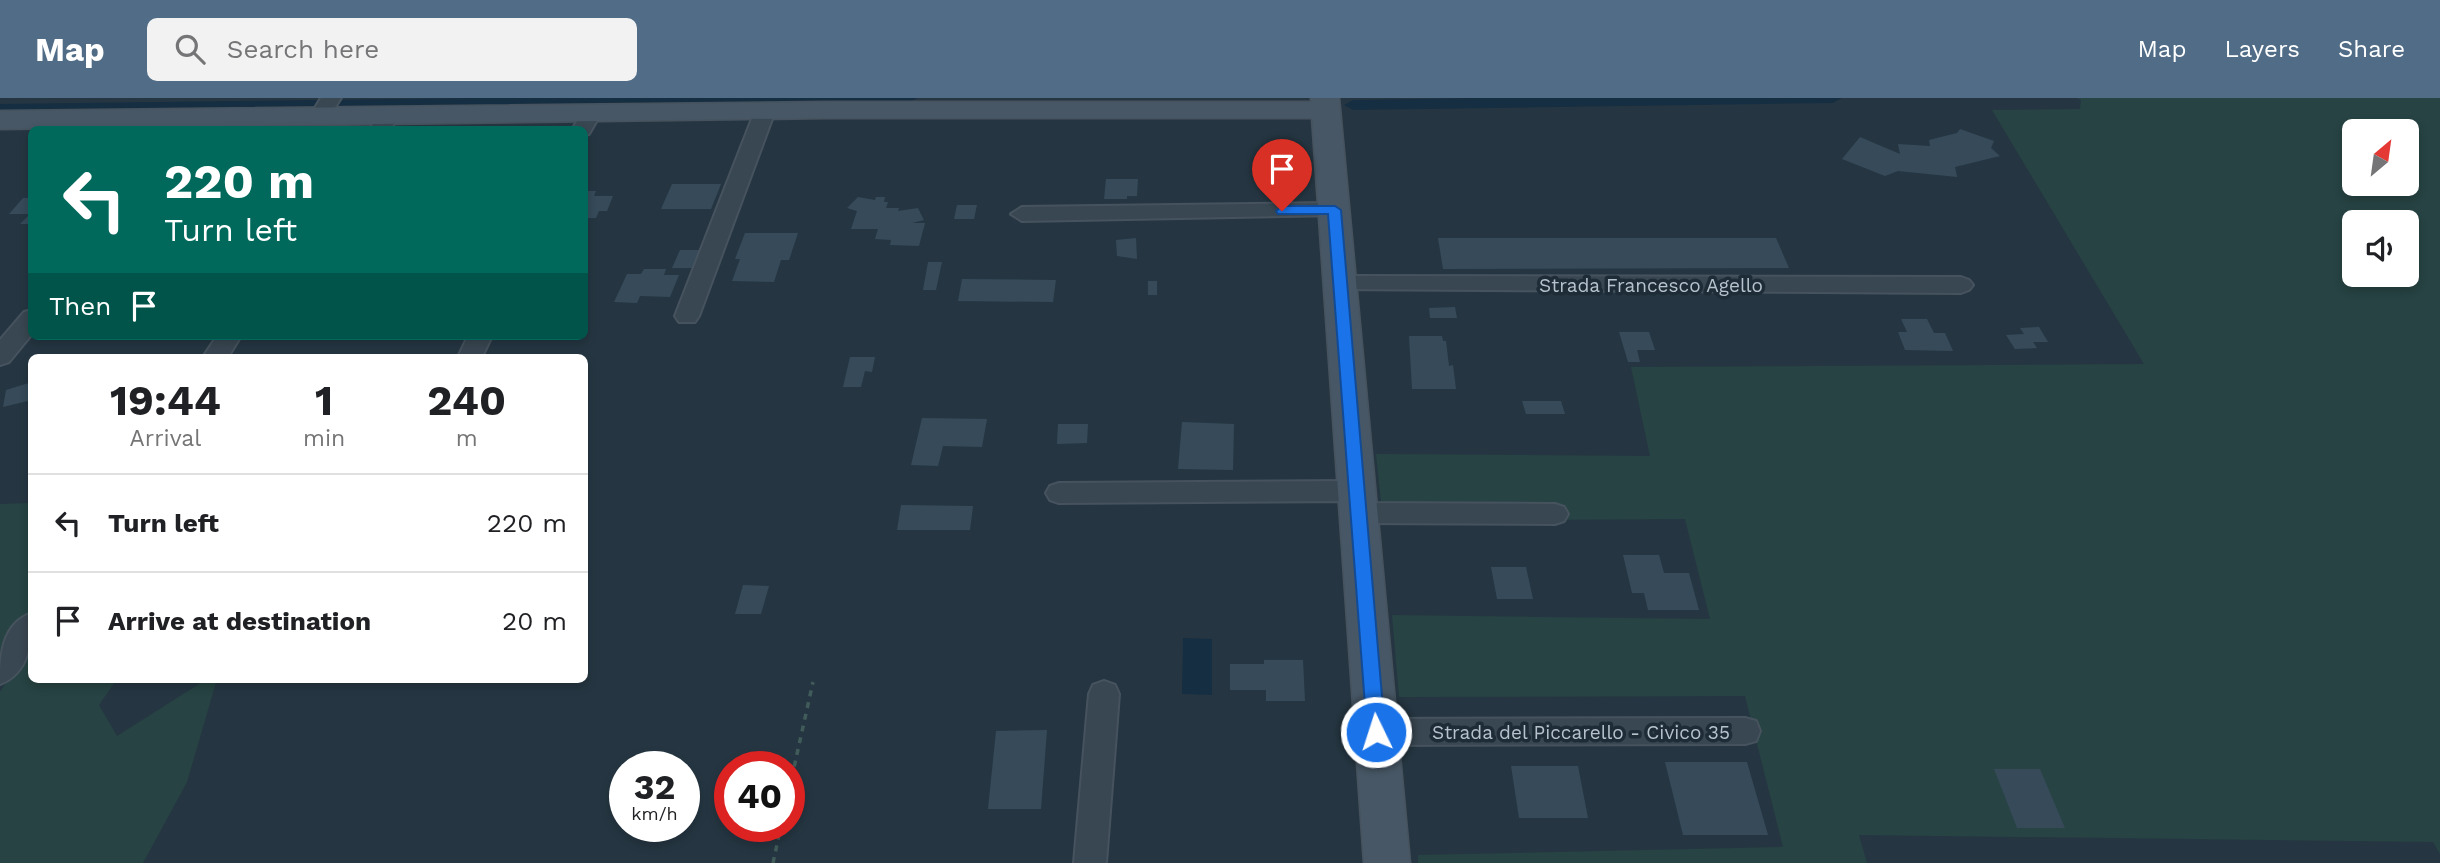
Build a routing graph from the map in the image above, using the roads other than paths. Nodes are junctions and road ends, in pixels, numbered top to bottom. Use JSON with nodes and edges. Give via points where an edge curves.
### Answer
{"nodes":[{"id":1,"x":831,"y":104,"type":"edge"},
{"id":2,"x":1326,"y":104,"type":"edge"},
{"id":3,"x":326,"y":107,"type":"edge"},
{"id":4,"x":765,"y":111,"type":"junction"},
{"id":5,"x":0,"y":120,"type":"edge"},
{"id":6,"x":587,"y":121,"type":"edge"},
{"id":7,"x":384,"y":122,"type":"edge"},
{"id":8,"x":191,"y":123,"type":"edge"},
{"id":9,"x":1335,"y":210,"type":"junction"},
{"id":10,"x":1021,"y":214,"type":"dead end"},
{"id":11,"x":1341,"y":284,"type":"junction"},
{"id":12,"x":1961,"y":285,"type":"dead end"},
{"id":13,"x":688,"y":316,"type":"dead end"},
{"id":14,"x":28,"y":323,"type":"edge"},
{"id":15,"x":0,"y":356,"type":"edge"},
{"id":16,"x":1059,"y":494,"type":"dead end"},
{"id":17,"x":1357,"y":502,"type":"junction"},
{"id":18,"x":1555,"y":514,"type":"dead end"},
{"id":19,"x":28,"y":631,"type":"edge"},
{"id":20,"x":0,"y":671,"type":"edge"},
{"id":21,"x":1104,"y":694,"type":"dead end"},
{"id":22,"x":1745,"y":731,"type":"dead end"},
{"id":23,"x":1376,"y":732,"type":"junction"},
{"id":24,"x":1090,"y":863,"type":"edge"},
{"id":25,"x":1387,"y":863,"type":"edge"}],
"edges":[{"from":1,"to":2,"type":"street"},
{"from":1,"to":4,"type":"street"},
{"from":2,"to":9,"type":"street"},
{"from":3,"to":7,"type":"street"},
{"from":3,"to":8,"type":"street"},
{"from":4,"to":6,"type":"street"},
{"from":4,"to":13,"type":"street"},
{"from":5,"to":8,"type":"street"},
{"from":6,"to":7,"type":"street"},
{"from":9,"to":10,"type":"street"},
{"from":9,"to":11,"type":"street"},
{"from":11,"to":12,"type":"street","name":"Strada Francesco Agello"},
{"from":11,"to":17,"type":"street"},
{"from":14,"to":15,"type":"street"},
{"from":16,"to":17,"type":"street"},
{"from":17,"to":18,"type":"street"},
{"from":17,"to":23,"type":"street"},
{"from":19,"to":20,"type":"street"},
{"from":21,"to":24,"type":"street"},
{"from":22,"to":23,"type":"street","name":"Strada del Piccarello - Civico 35"},
{"from":23,"to":25,"type":"street"}]}
